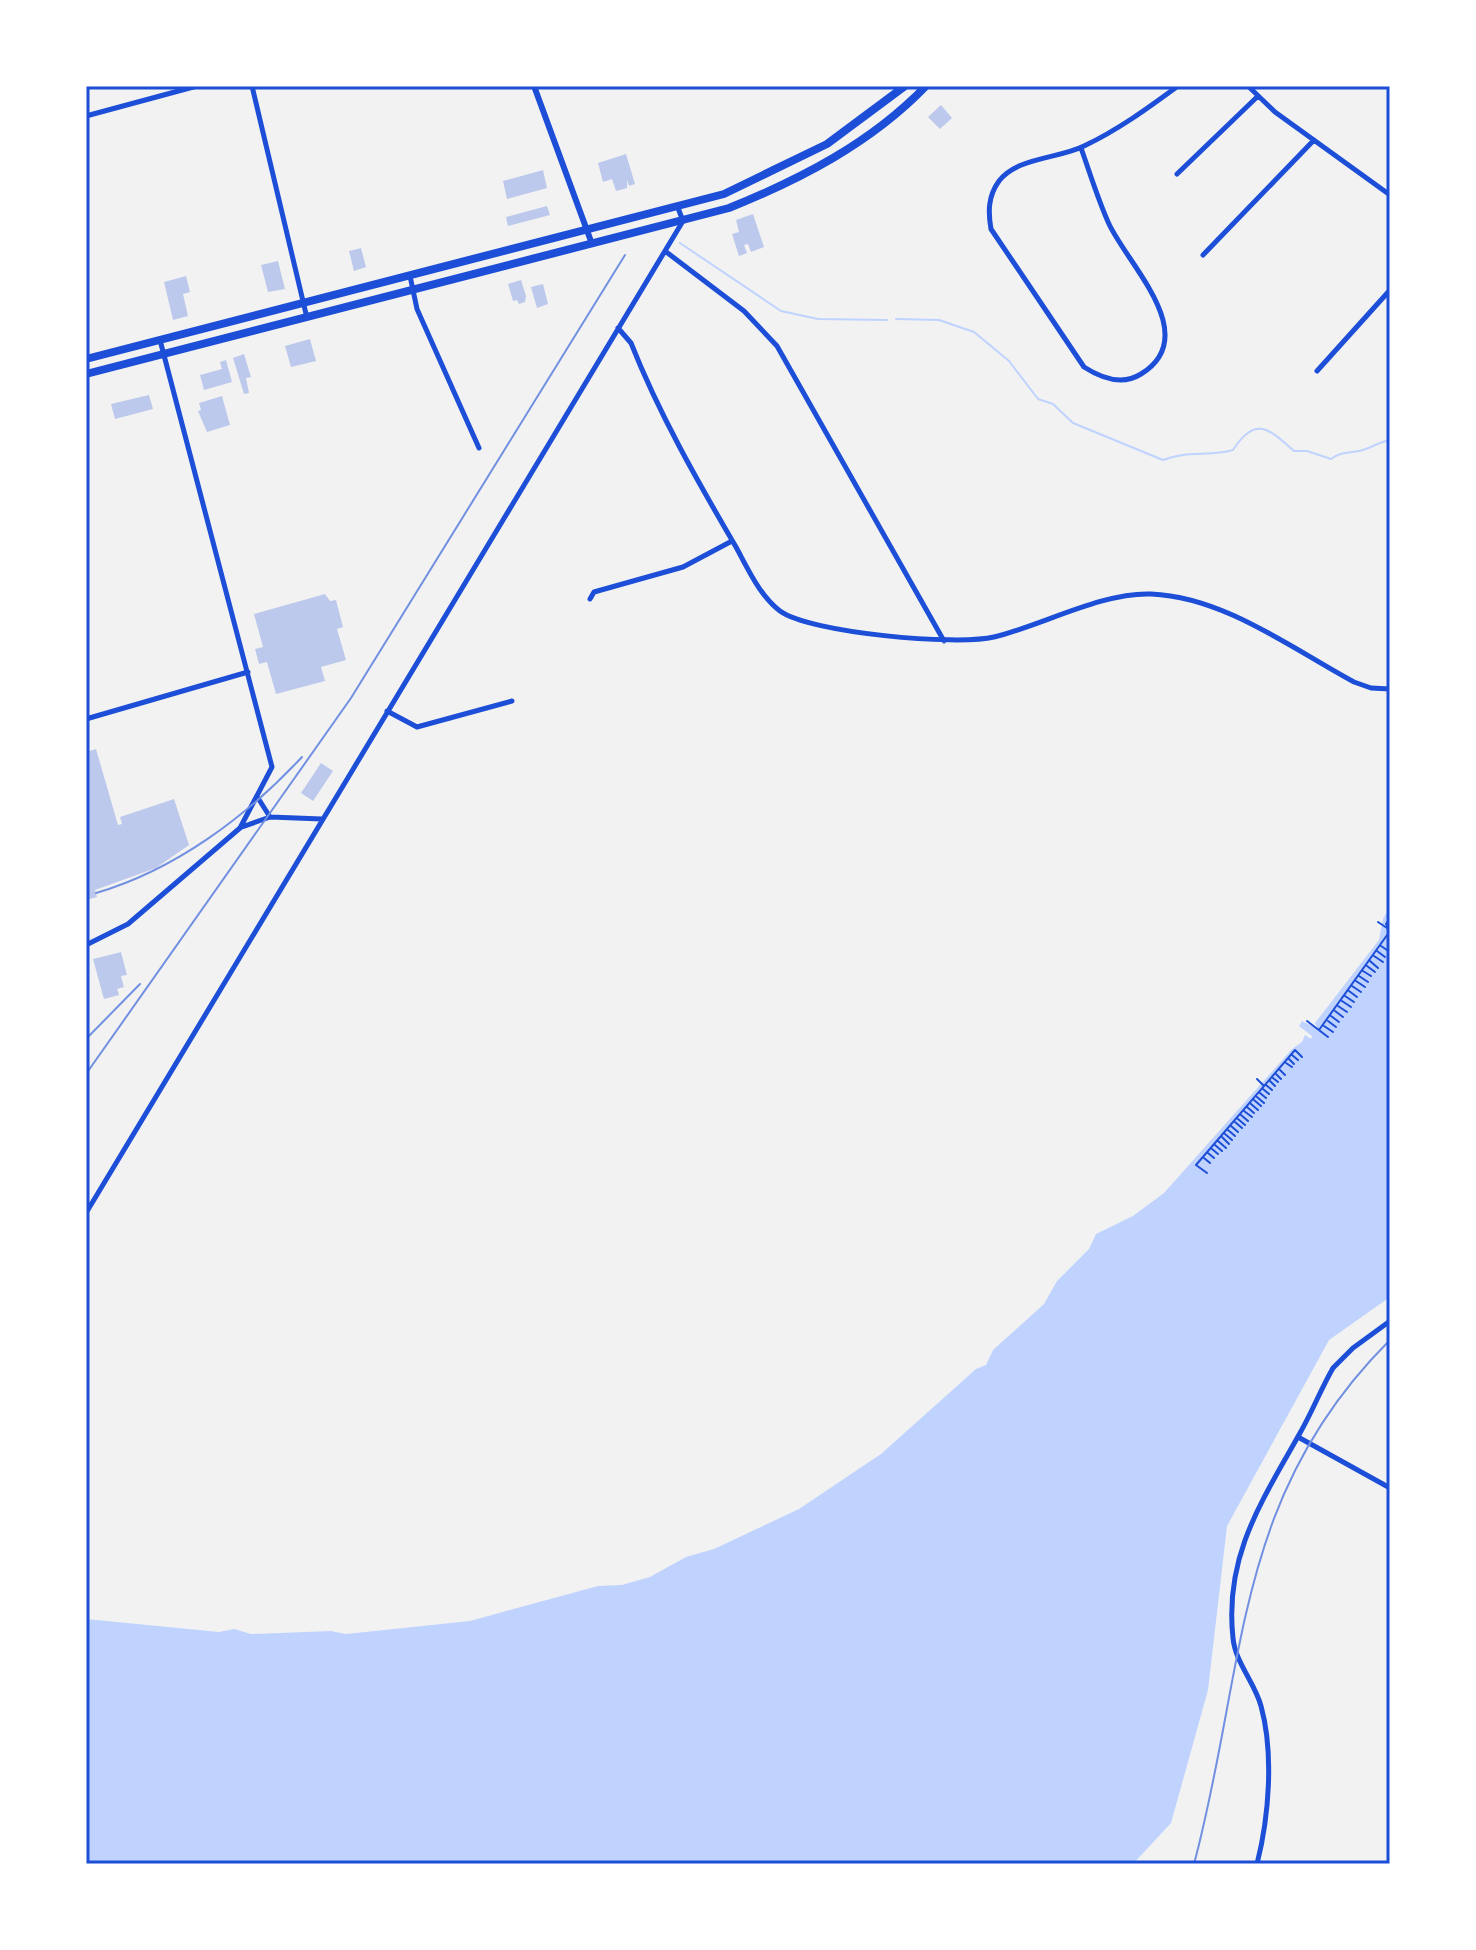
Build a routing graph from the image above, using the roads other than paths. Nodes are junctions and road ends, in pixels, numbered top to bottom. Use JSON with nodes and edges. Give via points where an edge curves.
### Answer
{"nodes":[{"id":1,"x":197,"y":86,"type":"edge"},
{"id":2,"x":252,"y":86,"type":"edge"},
{"id":3,"x":534,"y":86,"type":"edge"},
{"id":4,"x":905,"y":86,"type":"edge"},
{"id":5,"x":926,"y":86,"type":"edge"},
{"id":6,"x":1178,"y":86,"type":"edge"},
{"id":7,"x":1248,"y":86,"type":"edge"},
{"id":8,"x":1257,"y":97,"type":"junction"},
{"id":9,"x":86,"y":116,"type":"edge"},
{"id":10,"x":1314,"y":140,"type":"junction"},
{"id":11,"x":1081,"y":148,"type":"junction"},
{"id":12,"x":1177,"y":174,"type":"dead end"},
{"id":13,"x":1390,"y":195,"type":"edge"},
{"id":14,"x":678,"y":208,"type":"junction"},
{"id":15,"x":683,"y":221,"type":"junction"},
{"id":16,"x":588,"y":231,"type":"junction"},
{"id":17,"x":592,"y":244,"type":"junction"},
{"id":18,"x":665,"y":251,"type":"junction"},
{"id":19,"x":1203,"y":255,"type":"dead end"},
{"id":20,"x":410,"y":276,"type":"junction"},
{"id":21,"x":412,"y":290,"type":"junction"},
{"id":22,"x":1390,"y":290,"type":"edge"},
{"id":23,"x":303,"y":303,"type":"junction"},
{"id":24,"x":307,"y":318,"type":"junction"},
{"id":25,"x":618,"y":328,"type":"junction"},
{"id":26,"x":160,"y":339,"type":"junction"},
{"id":27,"x":164,"y":354,"type":"junction"},
{"id":28,"x":86,"y":359,"type":"edge"},
{"id":29,"x":1317,"y":371,"type":"dead end"},
{"id":30,"x":86,"y":374,"type":"edge"},
{"id":31,"x":479,"y":448,"type":"dead end"},
{"id":32,"x":732,"y":541,"type":"junction"},
{"id":33,"x":590,"y":599,"type":"dead end"},
{"id":34,"x":944,"y":642,"type":"junction"},
{"id":35,"x":248,"y":672,"type":"junction"},
{"id":36,"x":1390,"y":689,"type":"edge"},
{"id":37,"x":512,"y":701,"type":"dead end"},
{"id":38,"x":387,"y":711,"type":"junction"},
{"id":39,"x":86,"y":719,"type":"edge"},
{"id":40,"x":257,"y":797,"type":"junction"},
{"id":41,"x":270,"y":817,"type":"junction"},
{"id":42,"x":323,"y":819,"type":"junction"},
{"id":43,"x":240,"y":828,"type":"junction"},
{"id":44,"x":86,"y":945,"type":"edge"},
{"id":45,"x":86,"y":1213,"type":"edge"},
{"id":46,"x":1390,"y":1321,"type":"edge"},
{"id":47,"x":1298,"y":1437,"type":"junction"},
{"id":48,"x":1390,"y":1488,"type":"edge"},
{"id":49,"x":1257,"y":1864,"type":"edge"}],
"edges":[{"from":1,"to":9,"type":"street"},
{"from":2,"to":23,"type":"street"},
{"from":3,"to":16,"type":"street"},
{"from":4,"to":14,"type":"highway","via":[[806,156],[760,180]]},
{"from":5,"to":15,"type":"highway","via":[[872,133],[826,162],[766,193]]},
{"from":6,"to":11,"type":"street"},
{"from":7,"to":8,"type":"street"},
{"from":8,"to":10,"type":"street"},
{"from":8,"to":12,"type":"street"},
{"from":10,"to":13,"type":"street"},
{"from":10,"to":19,"type":"street"},
{"from":11,"to":11,"type":"street","via":[[1108,222],[1164,316],[1164,345],[1154,362],[1140,375],[1121,381],[1099,377],[1084,367],[991,229],[988,212],[1000,180],[1019,166]]},
{"from":14,"to":15,"type":"street"},
{"from":14,"to":16,"type":"highway"},
{"from":15,"to":17,"type":"highway"},
{"from":15,"to":18,"type":"street"},
{"from":16,"to":17,"type":"street"},
{"from":16,"to":20,"type":"highway"},
{"from":17,"to":21,"type":"highway"},
{"from":18,"to":25,"type":"street"},
{"from":18,"to":34,"type":"street","via":[[744,311],[777,346]]},
{"from":20,"to":21,"type":"street"},
{"from":20,"to":23,"type":"highway"},
{"from":21,"to":24,"type":"highway"},
{"from":21,"to":31,"type":"street"},
{"from":22,"to":29,"type":"street"},
{"from":23,"to":24,"type":"street"},
{"from":23,"to":26,"type":"highway"},
{"from":24,"to":27,"type":"highway"},
{"from":25,"to":32,"type":"street","via":[[631,343]]},
{"from":25,"to":38,"type":"street"},
{"from":26,"to":27,"type":"street"},
{"from":26,"to":28,"type":"highway"},
{"from":27,"to":30,"type":"highway"},
{"from":27,"to":35,"type":"street"},
{"from":32,"to":33,"type":"street","via":[[683,567],[594,592]]},
{"from":32,"to":34,"type":"street","via":[[763,593],[784,614]]},
{"from":34,"to":36,"type":"street","via":[[993,637],[1148,593],[1207,605],[1354,682]]},
{"from":35,"to":39,"type":"street"},
{"from":35,"to":40,"type":"street","via":[[272,756]]},
{"from":37,"to":38,"type":"street","via":[[417,727]]},
{"from":38,"to":42,"type":"street"},
{"from":40,"to":41,"type":"street"},
{"from":40,"to":43,"type":"street"},
{"from":41,"to":42,"type":"street"},
{"from":41,"to":43,"type":"street"},
{"from":42,"to":45,"type":"street"},
{"from":43,"to":44,"type":"street","via":[[128,924]]},
{"from":46,"to":47,"type":"street","via":[[1339,1360]]},
{"from":47,"to":48,"type":"street"},
{"from":47,"to":49,"type":"street","via":[[1252,1516],[1235,1580],[1233,1639],[1261,1705],[1266,1745]]}]}
